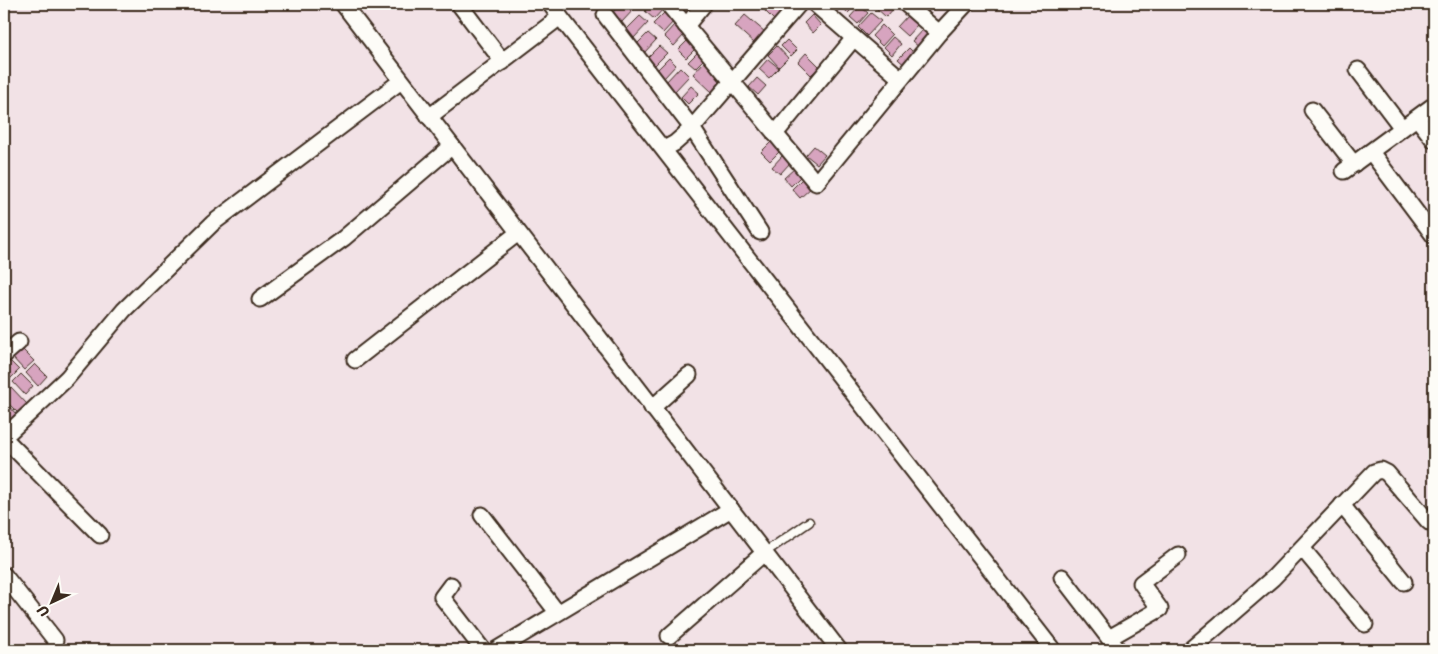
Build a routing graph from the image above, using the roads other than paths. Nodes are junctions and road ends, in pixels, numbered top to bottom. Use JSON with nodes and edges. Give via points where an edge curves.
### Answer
{"nodes":[{"id":1,"x":343,"y":4,"type":"edge"},
{"id":2,"x":459,"y":4,"type":"edge"},
{"id":3,"x":550,"y":4,"type":"edge"},
{"id":4,"x":668,"y":4,"type":"edge"},
{"id":5,"x":704,"y":4,"type":"edge"},
{"id":6,"x":799,"y":4,"type":"edge"},
{"id":7,"x":815,"y":4,"type":"edge"},
{"id":8,"x":906,"y":4,"type":"edge"},
{"id":9,"x":966,"y":4,"type":"edge"},
{"id":10,"x":605,"y":15,"type":"dead end"},
{"id":11,"x":560,"y":18,"type":"junction"},
{"id":12,"x":686,"y":26,"type":"junction"},
{"id":13,"x":939,"y":33,"type":"junction"},
{"id":14,"x":854,"y":38,"type":"junction"},
{"id":15,"x":503,"y":62,"type":"junction"},
{"id":16,"x":1358,"y":70,"type":"dead end"},
{"id":17,"x":901,"y":79,"type":"junction"},
{"id":18,"x":401,"y":81,"type":"junction"},
{"id":19,"x":732,"y":82,"type":"junction"},
{"id":20,"x":1434,"y":105,"type":"edge"},
{"id":21,"x":438,"y":110,"type":"junction"},
{"id":22,"x":1312,"y":110,"type":"dead end"},
{"id":23,"x":1416,"y":118,"type":"junction"},
{"id":24,"x":1402,"y":128,"type":"junction"},
{"id":25,"x":775,"y":134,"type":"junction"},
{"id":26,"x":679,"y":138,"type":"junction"},
{"id":27,"x":1434,"y":140,"type":"edge"},
{"id":28,"x":452,"y":146,"type":"junction"},
{"id":29,"x":1371,"y":152,"type":"junction"},
{"id":30,"x":760,"y":232,"type":"dead end"},
{"id":31,"x":518,"y":233,"type":"junction"},
{"id":32,"x":1434,"y":236,"type":"edge"},
{"id":33,"x":260,"y":299,"type":"dead end"},
{"id":34,"x":19,"y":342,"type":"dead end"},
{"id":35,"x":4,"y":355,"type":"edge"},
{"id":36,"x":354,"y":360,"type":"dead end"},
{"id":37,"x":690,"y":375,"type":"dead end"},
{"id":38,"x":659,"y":401,"type":"junction"},
{"id":39,"x":4,"y":437,"type":"edge"},
{"id":40,"x":1342,"y":506,"type":"junction"},
{"id":41,"x":731,"y":510,"type":"junction"},
{"id":42,"x":482,"y":515,"type":"dead end"},
{"id":43,"x":809,"y":522,"type":"dead end"},
{"id":44,"x":1429,"y":522,"type":"dead end"},
{"id":45,"x":100,"y":535,"type":"dead end"},
{"id":46,"x":1302,"y":548,"type":"junction"},
{"id":47,"x":768,"y":551,"type":"junction"},
{"id":48,"x":1178,"y":555,"type":"dead end"},
{"id":49,"x":4,"y":575,"type":"edge"},
{"id":50,"x":1062,"y":577,"type":"dead end"},
{"id":51,"x":1404,"y":582,"type":"dead end"},
{"id":52,"x":451,"y":585,"type":"dead end"},
{"id":53,"x":557,"y":612,"type":"junction"},
{"id":54,"x":1365,"y":624,"type":"dead end"},
{"id":55,"x":669,"y":636,"type":"dead end"},
{"id":56,"x":55,"y":640,"type":"dead end"},
{"id":57,"x":1114,"y":644,"type":"edge"},
{"id":58,"x":517,"y":646,"type":"edge"},
{"id":59,"x":483,"y":650,"type":"edge"},
{"id":60,"x":496,"y":650,"type":"edge"},
{"id":61,"x":839,"y":650,"type":"edge"},
{"id":62,"x":1052,"y":650,"type":"edge"},
{"id":63,"x":1190,"y":650,"type":"edge"}],
"edges":[{"from":1,"to":18,"type":"street"},
{"from":2,"to":15,"type":"street"},
{"from":3,"to":11,"type":"street"},
{"from":4,"to":12,"type":"street"},
{"from":5,"to":12,"type":"street"},
{"from":6,"to":19,"type":"street"},
{"from":7,"to":14,"type":"street"},
{"from":8,"to":13,"type":"street"},
{"from":9,"to":13,"type":"street"},
{"from":10,"to":26,"type":"street"},
{"from":11,"to":15,"type":"street"},
{"from":11,"to":26,"type":"street"},
{"from":12,"to":19,"type":"street"},
{"from":13,"to":17,"type":"street"},
{"from":14,"to":17,"type":"street"},
{"from":14,"to":25,"type":"street"},
{"from":15,"to":21,"type":"street"},
{"from":16,"to":24,"type":"street"},
{"from":17,"to":25,"type":"street","via":[[818,182],[814,182]]},
{"from":18,"to":21,"type":"street"},
{"from":18,"to":39,"type":"street","via":[[213,223],[124,310],[67,378]]},
{"from":19,"to":25,"type":"street"},
{"from":19,"to":26,"type":"street"},
{"from":20,"to":23,"type":"street"},
{"from":21,"to":28,"type":"street"},
{"from":22,"to":29,"type":"street","via":[[1349,167]]},
{"from":23,"to":24,"type":"street"},
{"from":23,"to":27,"type":"street"},
{"from":24,"to":29,"type":"street"},
{"from":26,"to":30,"type":"street"},
{"from":26,"to":62,"type":"street"},
{"from":28,"to":31,"type":"street"},
{"from":28,"to":33,"type":"street","via":[[344,238]]},
{"from":29,"to":32,"type":"street"},
{"from":31,"to":36,"type":"street"},
{"from":31,"to":38,"type":"street"},
{"from":34,"to":35,"type":"street"},
{"from":37,"to":38,"type":"street"},
{"from":38,"to":41,"type":"street"},
{"from":39,"to":45,"type":"street"},
{"from":40,"to":44,"type":"street","via":[[1374,472],[1382,470]]},
{"from":40,"to":46,"type":"street"},
{"from":40,"to":51,"type":"street"},
{"from":41,"to":47,"type":"street"},
{"from":41,"to":53,"type":"street"},
{"from":42,"to":53,"type":"street"},
{"from":43,"to":47,"type":"lane"},
{"from":46,"to":54,"type":"street"},
{"from":46,"to":63,"type":"street","via":[[1273,578]]},
{"from":47,"to":55,"type":"street"},
{"from":47,"to":61,"type":"street"},
{"from":48,"to":57,"type":"street","via":[[1141,582],[1160,609]]},
{"from":49,"to":56,"type":"street"},
{"from":50,"to":57,"type":"street"},
{"from":52,"to":59,"type":"street","via":[[442,597]]},
{"from":53,"to":58,"type":"street"},
{"from":58,"to":60,"type":"street"}]}
